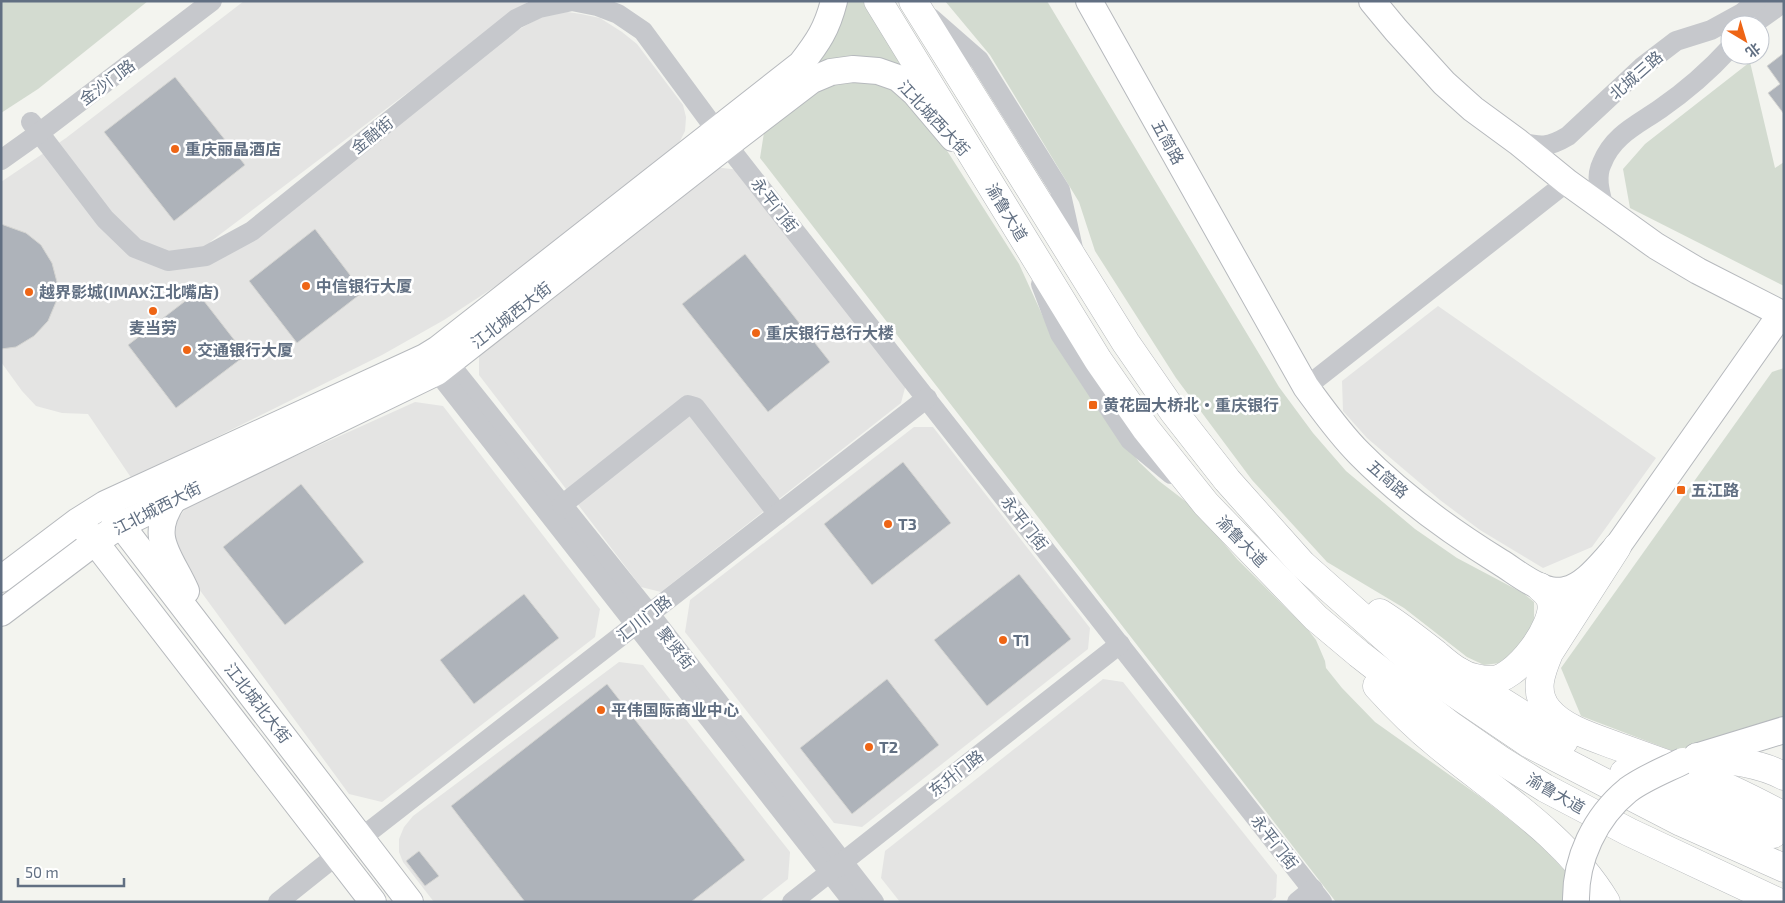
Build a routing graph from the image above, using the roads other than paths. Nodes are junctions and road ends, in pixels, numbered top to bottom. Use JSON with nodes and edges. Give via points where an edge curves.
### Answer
{"nodes":[{"id":1,"x":191,"y":1,"type":"edge"},
{"id":2,"x":212,"y":1,"type":"edge"},
{"id":3,"x":834,"y":1,"type":"edge"},
{"id":4,"x":878,"y":1,"type":"edge"},
{"id":5,"x":1089,"y":1,"type":"edge"},
{"id":6,"x":1372,"y":1,"type":"edge"},
{"id":7,"x":1757,"y":1,"type":"edge"},
{"id":8,"x":913,"y":2,"type":"edge"},
{"id":9,"x":1784,"y":2,"type":"edge"},
{"id":10,"x":1766,"y":15,"type":"edge"},
{"id":11,"x":1720,"y":59,"type":"edge"},
{"id":12,"x":35,"y":128,"type":"junction"},
{"id":13,"x":722,"y":137,"type":"junction"},
{"id":14,"x":1518,"y":142,"type":"junction"},
{"id":15,"x":1,"y":144,"type":"edge"},
{"id":16,"x":1,"y":160,"type":"edge"},
{"id":17,"x":981,"y":168,"type":"junction"},
{"id":18,"x":1567,"y":182,"type":"junction"},
{"id":19,"x":1604,"y":208,"type":"junction"},
{"id":20,"x":1783,"y":314,"type":"edge"},
{"id":21,"x":437,"y":360,"type":"junction"},
{"id":22,"x":1306,"y":387,"type":"junction"},
{"id":23,"x":927,"y":398,"type":"junction"},
{"id":24,"x":174,"y":499,"type":"junction"},
{"id":25,"x":105,"y":504,"type":"junction"},
{"id":26,"x":562,"y":505,"type":"junction"},
{"id":27,"x":778,"y":514,"type":"junction"},
{"id":28,"x":78,"y":521,"type":"junction"},
{"id":29,"x":121,"y":525,"type":"junction"},
{"id":30,"x":95,"y":542,"type":"junction"},
{"id":31,"x":1617,"y":547,"type":"junction"},
{"id":32,"x":1302,"y":564,"type":"junction"},
{"id":33,"x":1,"y":578,"type":"edge"},
{"id":34,"x":1540,"y":587,"type":"junction"},
{"id":35,"x":1,"y":613,"type":"edge"},
{"id":36,"x":1316,"y":618,"type":"junction"},
{"id":37,"x":643,"y":619,"type":"junction"},
{"id":38,"x":202,"y":631,"type":"junction"},
{"id":39,"x":1120,"y":644,"type":"junction"},
{"id":40,"x":1460,"y":672,"type":"junction"},
{"id":41,"x":1784,"y":730,"type":"edge"},
{"id":42,"x":1690,"y":759,"type":"junction"},
{"id":43,"x":1784,"y":776,"type":"edge"},
{"id":44,"x":1778,"y":825,"type":"edge"},
{"id":45,"x":361,"y":838,"type":"junction"},
{"id":46,"x":337,"y":855,"type":"junction"},
{"id":47,"x":836,"y":867,"type":"junction"},
{"id":48,"x":1784,"y":868,"type":"edge"},
{"id":49,"x":1317,"y":896,"type":"edge"},
{"id":50,"x":278,"y":902,"type":"edge"},
{"id":51,"x":373,"y":902,"type":"edge"},
{"id":52,"x":410,"y":902,"type":"edge"},
{"id":53,"x":792,"y":902,"type":"edge"},
{"id":54,"x":853,"y":902,"type":"edge"},
{"id":55,"x":874,"y":902,"type":"edge"},
{"id":56,"x":1297,"y":902,"type":"edge"},
{"id":57,"x":1576,"y":902,"type":"edge"},
{"id":58,"x":1606,"y":902,"type":"edge"},
{"id":59,"x":1778,"y":902,"type":"edge"}],
"edges":[{"from":1,"to":12,"type":"street","name":"金沙门路"},
{"from":2,"to":12,"type":"street","name":"金沙门路"},
{"from":3,"to":13,"type":"main road","name":"江北城西大街","via":[[820,40],[801,64]]},
{"from":4,"to":17,"type":"highway","name":"渝鲁大道"},
{"from":5,"to":22,"type":"main road","name":"五简路"},
{"from":6,"to":14,"type":"main road","name":"五简路","via":[[1444,83]]},
{"from":7,"to":14,"type":"street","name":"北城三路","via":[[1711,30],[1676,41],[1642,66],[1568,136],[1549,146]]},
{"from":8,"to":32,"type":"highway","name":"渝鲁大道","via":[[1126,343],[1227,480]]},
{"from":9,"to":10,"type":"street"},
{"from":11,"to":19,"type":"street","via":[[1661,108],[1622,133],[1608,150],[1601,164],[1598,184]]},
{"from":12,"to":13,"type":"street","name":"金融街","via":[[105,219],[135,248],[168,262],[206,256],[252,231],[516,19],[539,8],[572,2],[611,11],[643,31]]},
{"from":12,"to":15,"type":"street","name":"金沙门路"},
{"from":12,"to":16,"type":"street","name":"金沙门路"},
{"from":13,"to":17,"type":"main road","name":"江北城西大街","via":[[812,80],[831,72],[878,70],[898,78],[915,93]]},
{"from":13,"to":21,"type":"main road","name":"江北城西大街"},
{"from":13,"to":23,"type":"street","name":"永平门街"},
{"from":14,"to":18,"type":"main road","name":"五简路"},
{"from":17,"to":36,"type":"highway","name":"渝鲁大道","via":[[1098,360],[1146,429],[1206,504]]},
{"from":18,"to":19,"type":"main road","name":"五简路"},
{"from":18,"to":22,"type":"street"},
{"from":19,"to":20,"type":"main road","name":"五简路","via":[[1656,246],[1698,271]]},
{"from":20,"to":31,"type":"main road","name":"五简路"},
{"from":21,"to":24,"type":"main road","name":"江北城西大街"},
{"from":21,"to":25,"type":"main road","name":"江北城西大街"},
{"from":21,"to":26,"type":"street","name":"聚贤街"},
{"from":21,"to":37,"type":"street","name":"聚贤街"},
{"from":22,"to":34,"type":"main road","name":"五简路","via":[[1359,453],[1394,485],[1468,543]]},
{"from":23,"to":27,"type":"street","name":"汇川门路"},
{"from":23,"to":39,"type":"street","name":"永平门街"},
{"from":24,"to":29,"type":"main road","name":"江北城西大街"},
{"from":24,"to":38,"type":"main road","via":[[163,519],[162,544]]},
{"from":25,"to":28,"type":"main road","name":"江北城西大街"},
{"from":25,"to":29,"type":"main road","name":"江北城北大街"},
{"from":26,"to":27,"type":"street","via":[[688,405],[695,407]]},
{"from":26,"to":37,"type":"street","name":"聚贤街"},
{"from":27,"to":37,"type":"street","name":"汇川门路"},
{"from":28,"to":30,"type":"main road","name":"江北城北大街"},
{"from":28,"to":33,"type":"main road","name":"江北城西大街"},
{"from":29,"to":30,"type":"main road","name":"江北城西大街"},
{"from":29,"to":38,"type":"main road","name":"江北城北大街"},
{"from":30,"to":35,"type":"main road","name":"江北城西大街"},
{"from":30,"to":46,"type":"main road","name":"江北城北大街"},
{"from":31,"to":34,"type":"main road","name":"五简路","via":[[1574,587],[1554,590]]},
{"from":31,"to":44,"type":"highway","via":[[1549,653],[1538,686],[1541,698],[1548,710],[1582,733],[1700,776]]},
{"from":32,"to":40,"type":"highway","via":[[1392,620]]},
{"from":32,"to":48,"type":"highway","name":"渝鲁大道","via":[[1426,674],[1528,744],[1681,822]]},
{"from":34,"to":40,"type":"highway","via":[[1551,601],[1549,623],[1515,670],[1492,681]]},
{"from":36,"to":58,"type":"highway","via":[[1415,725],[1553,836]]},
{"from":36,"to":59,"type":"highway","name":"渝鲁大道","via":[[1450,725],[1537,783],[1629,832]]},
{"from":37,"to":45,"type":"street","name":"汇川门路"},
{"from":37,"to":47,"type":"street","name":"聚贤街"},
{"from":38,"to":45,"type":"main road","name":"江北城北大街"},
{"from":39,"to":47,"type":"street","name":"东升门路"},
{"from":39,"to":49,"type":"street","name":"永平门街"},
{"from":40,"to":44,"type":"highway","via":[[1554,735],[1613,768]]},
{"from":41,"to":42,"type":"main road"},
{"from":42,"to":43,"type":"highway","via":[[1738,762]]},
{"from":42,"to":57,"type":"main road","bridge":true,"via":[[1629,790],[1605,813],[1580,862]]},
{"from":45,"to":52,"type":"main road","name":"江北城北大街"},
{"from":46,"to":50,"type":"street"},
{"from":46,"to":51,"type":"main road","name":"江北城北大街"},
{"from":47,"to":53,"type":"street","name":"东升门路"},
{"from":47,"to":54,"type":"street","name":"聚贤街"},
{"from":47,"to":55,"type":"street","name":"聚贤街"},
{"from":49,"to":56,"type":"street"}]}
